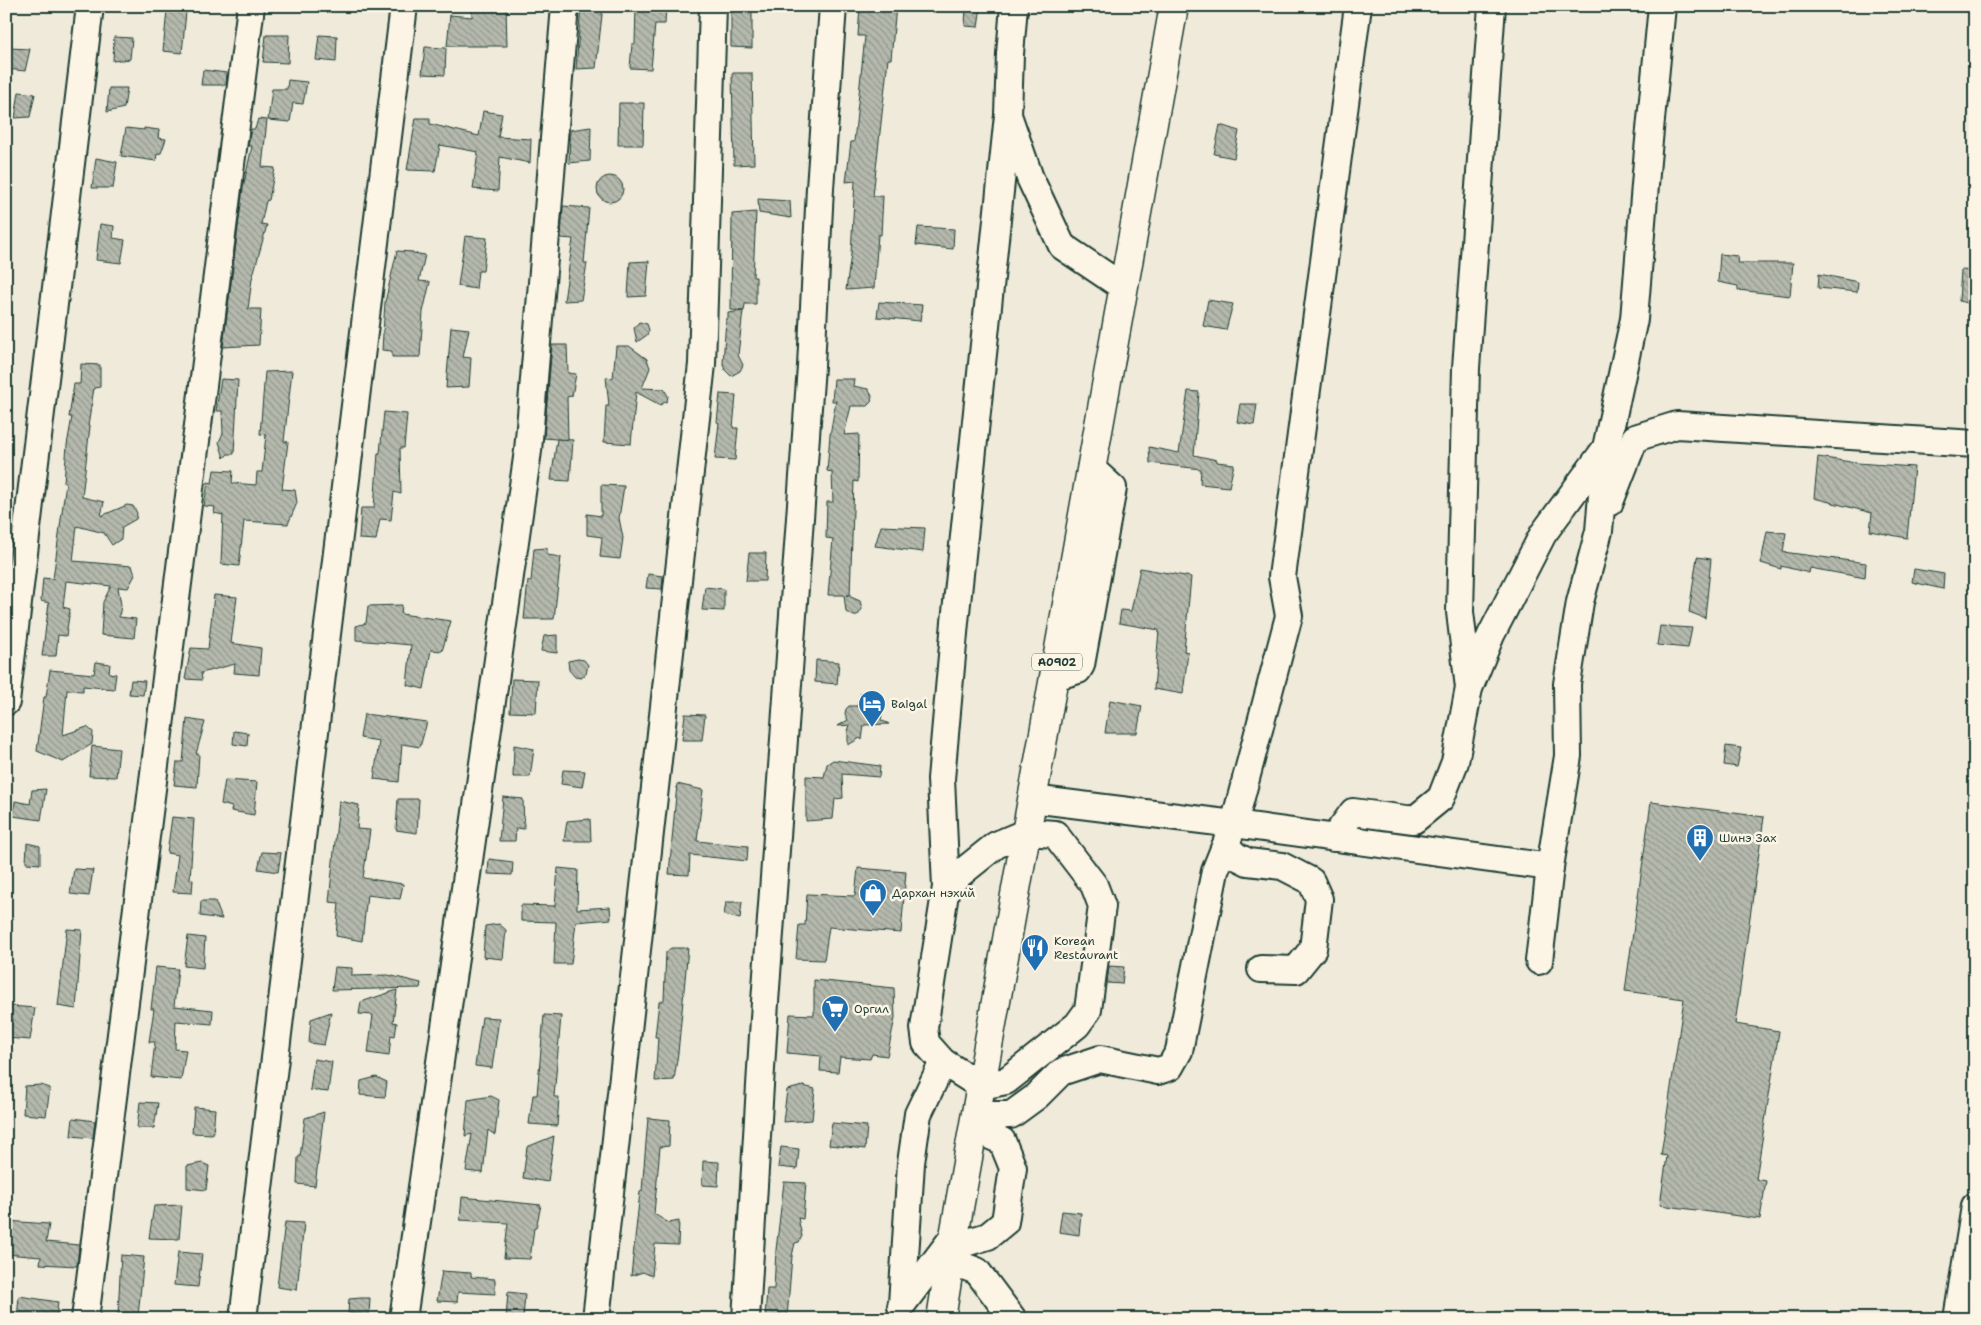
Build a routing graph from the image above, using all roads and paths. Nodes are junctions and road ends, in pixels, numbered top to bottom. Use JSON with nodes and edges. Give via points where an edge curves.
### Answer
{"nodes":[{"id":1,"x":90,"y":6,"type":"edge"},
{"id":2,"x":251,"y":6,"type":"edge"},
{"id":3,"x":404,"y":6,"type":"edge"},
{"id":4,"x":565,"y":6,"type":"edge"},
{"id":5,"x":713,"y":6,"type":"edge"},
{"id":6,"x":833,"y":6,"type":"edge"},
{"id":7,"x":1014,"y":6,"type":"edge"},
{"id":8,"x":1174,"y":6,"type":"edge"},
{"id":9,"x":1358,"y":6,"type":"edge"},
{"id":10,"x":1492,"y":6,"type":"edge"},
{"id":11,"x":1662,"y":6,"type":"edge"},
{"id":12,"x":1008,"y":115,"type":"junction"},
{"id":13,"x":1123,"y":286,"type":"junction"},
{"id":14,"x":1975,"y":444,"type":"edge"},
{"id":15,"x":1606,"y":448,"type":"junction"},
{"id":16,"x":1599,"y":531,"type":"junction"},
{"id":17,"x":1469,"y":688,"type":"junction"},
{"id":18,"x":6,"y":702,"type":"edge"},
{"id":19,"x":1032,"y":799,"type":"junction"},
{"id":20,"x":1027,"y":832,"type":"junction"},
{"id":21,"x":1230,"y":835,"type":"junction"},
{"id":22,"x":1334,"y":838,"type":"junction"},
{"id":23,"x":1550,"y":867,"type":"junction"},
{"id":24,"x":946,"y":887,"type":"junction"},
{"id":25,"x":1538,"y":961,"type":"dead end"},
{"id":26,"x":1260,"y":969,"type":"dead end"},
{"id":27,"x":944,"y":1062,"type":"junction"},
{"id":28,"x":981,"y":1086,"type":"junction"},
{"id":29,"x":975,"y":1122,"type":"junction"},
{"id":30,"x":1975,"y":1206,"type":"edge"},
{"id":31,"x":952,"y":1248,"type":"junction"},
{"id":32,"x":899,"y":1311,"type":"edge"},
{"id":33,"x":85,"y":1319,"type":"edge"},
{"id":34,"x":243,"y":1319,"type":"edge"},
{"id":35,"x":403,"y":1319,"type":"edge"},
{"id":36,"x":596,"y":1319,"type":"edge"},
{"id":37,"x":746,"y":1319,"type":"edge"},
{"id":38,"x":941,"y":1319,"type":"edge"},
{"id":39,"x":1013,"y":1319,"type":"edge"},
{"id":40,"x":1957,"y":1319,"type":"edge"}],
"edges":[{"from":1,"to":18,"type":"street"},
{"from":2,"to":33,"type":"street"},
{"from":3,"to":34,"type":"street"},
{"from":4,"to":35,"type":"street","via":[[528,450]]},
{"from":5,"to":36,"type":"street","via":[[702,364]]},
{"from":6,"to":37,"type":"street","via":[[811,366],[764,1002]]},
{"from":7,"to":12,"type":"street"},
{"from":8,"to":13,"type":"highway","number":"A0902"},
{"from":9,"to":21,"type":"street","via":[[1282,577],[1289,616]]},
{"from":10,"to":17,"type":"street","via":[[1466,368],[1460,612]]},
{"from":11,"to":15,"type":"street","via":[[1634,319]]},
{"from":12,"to":13,"type":"street","via":[[1030,178],[1062,246]]},
{"from":12,"to":24,"type":"street","via":[[941,779]]},
{"from":13,"to":19,"type":"highway","number":"A0902","via":[[1091,468],[1080,604],[1054,676]]},
{"from":14,"to":16,"type":"street","via":[[1677,425],[1635,438]]},
{"from":15,"to":16,"type":"street"},
{"from":15,"to":17,"type":"street","via":[[1543,534],[1491,635]]},
{"from":16,"to":23,"type":"street","via":[[1580,602],[1567,684],[1568,756]]},
{"from":17,"to":22,"type":"street","via":[[1455,762],[1441,798],[1414,820],[1353,812]]},
{"from":19,"to":20,"type":"highway","number":"A0902"},
{"from":19,"to":21,"type":"street"},
{"from":20,"to":24,"type":"street","via":[[996,845]]},
{"from":20,"to":28,"type":"highway","number":"A0902"},
{"from":20,"to":28,"type":"street","via":[[1055,834],[1094,886],[1102,906],[1088,1010],[1077,1025],[1006,1081]]},
{"from":21,"to":22,"type":"street"},
{"from":21,"to":26,"type":"street","via":[[1236,856],[1248,862],[1282,866],[1311,881],[1319,899],[1313,949],[1296,970]]},
{"from":21,"to":29,"type":"street","via":[[1215,871],[1180,1051],[1170,1067],[1158,1071],[1100,1059],[1061,1072],[1038,1096],[1012,1115]]},
{"from":22,"to":23,"type":"street"},
{"from":23,"to":25,"type":"street"},
{"from":24,"to":27,"type":"street","via":[[924,1028],[926,1043]]},
{"from":27,"to":28,"type":"street"},
{"from":27,"to":32,"type":"street","via":[[918,1114]]},
{"from":28,"to":29,"type":"highway","number":"A0902"},
{"from":29,"to":31,"type":"highway","number":"A0902"},
{"from":29,"to":31,"type":"street","via":[[1002,1141],[1013,1168],[1005,1222],[988,1236]]},
{"from":30,"to":40,"type":"street"},
{"from":31,"to":32,"type":"street"},
{"from":31,"to":38,"type":"highway","number":"A0902"},
{"from":31,"to":39,"type":"street","via":[[977,1271]]}]}
